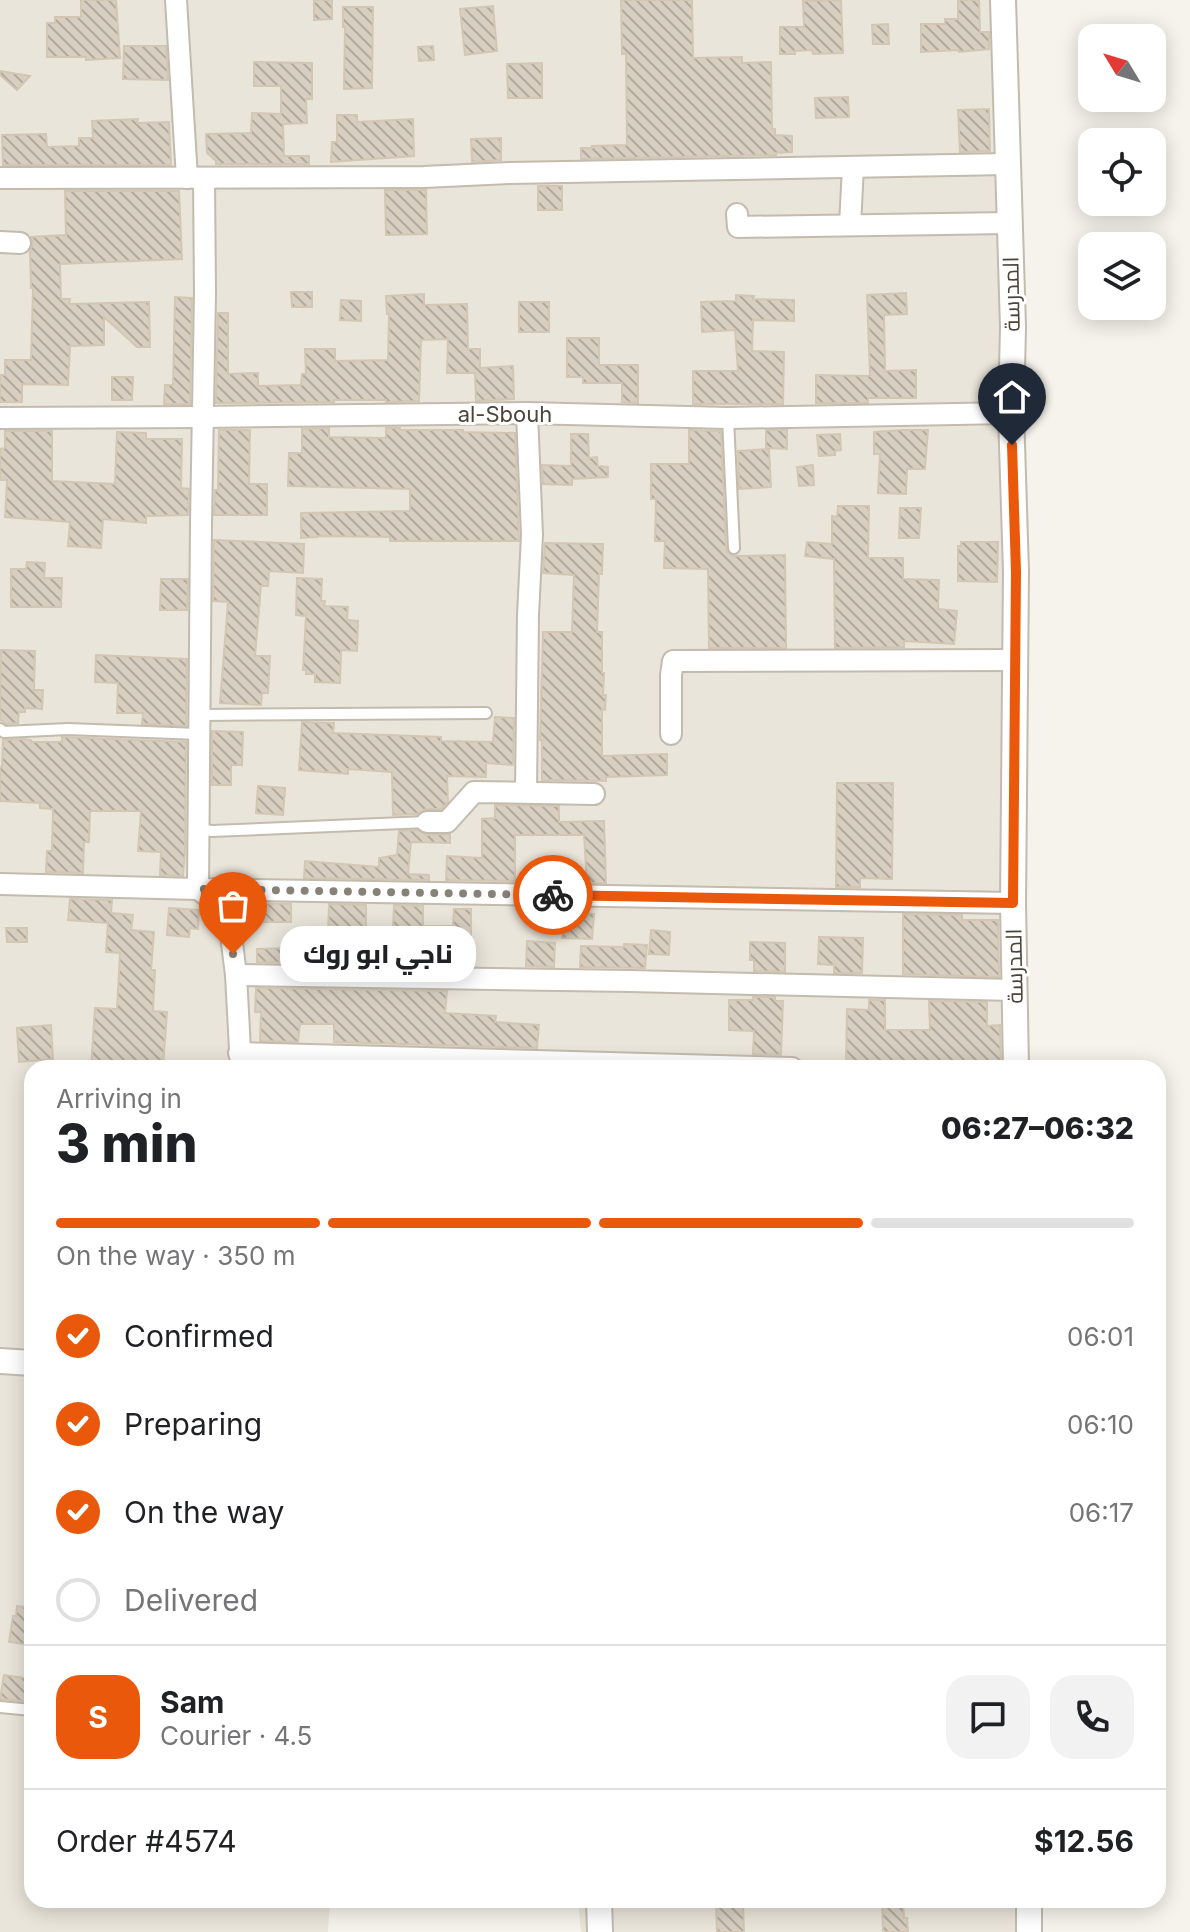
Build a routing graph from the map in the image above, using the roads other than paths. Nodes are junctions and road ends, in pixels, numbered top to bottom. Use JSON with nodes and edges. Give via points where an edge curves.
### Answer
{"nodes":[{"id":1,"x":176,"y":0,"type":"edge"},
{"id":2,"x":1003,"y":0,"type":"edge"},
{"id":3,"x":1007,"y":164,"type":"junction"},
{"id":4,"x":853,"y":167,"type":"junction"},
{"id":5,"x":0,"y":178,"type":"edge"},
{"id":6,"x":196,"y":178,"type":"junction"},
{"id":7,"x":737,"y":214,"type":"dead end"},
{"id":8,"x":1009,"y":223,"type":"junction"},
{"id":9,"x":850,"y":225,"type":"junction"},
{"id":10,"x":527,"y":413,"type":"junction"},
{"id":11,"x":1011,"y":413,"type":"junction"},
{"id":12,"x":203,"y":417,"type":"junction"},
{"id":13,"x":0,"y":418,"type":"edge"},
{"id":14,"x":728,"y":418,"type":"junction"},
{"id":15,"x":734,"y":548,"type":"dead end"},
{"id":16,"x":1016,"y":660,"type":"junction"},
{"id":17,"x":486,"y":713,"type":"dead end"},
{"id":18,"x":199,"y":724,"type":"junction"},
{"id":19,"x":0,"y":729,"type":"edge"},
{"id":20,"x":671,"y":734,"type":"dead end"},
{"id":21,"x":526,"y":792,"type":"junction"},
{"id":22,"x":594,"y":794,"type":"dead end"},
{"id":23,"x":427,"y":822,"type":"joint"},
{"id":24,"x":199,"y":829,"type":"junction"},
{"id":25,"x":0,"y":884,"type":"edge"},
{"id":26,"x":198,"y":889,"type":"junction"},
{"id":27,"x":1013,"y":903,"type":"junction"},
{"id":28,"x":236,"y":975,"type":"junction"},
{"id":29,"x":1014,"y":990,"type":"junction"},
{"id":30,"x":240,"y":1060,"type":"edge"},
{"id":31,"x":1016,"y":1060,"type":"edge"},
{"id":32,"x":0,"y":1361,"type":"edge"},
{"id":33,"x":24,"y":1362,"type":"edge"},
{"id":34,"x":0,"y":1707,"type":"edge"},
{"id":35,"x":24,"y":1709,"type":"edge"},
{"id":36,"x":599,"y":1908,"type":"edge"},
{"id":37,"x":1029,"y":1908,"type":"edge"},
{"id":38,"x":600,"y":1932,"type":"edge"},
{"id":39,"x":1029,"y":1932,"type":"edge"}],
"edges":[{"from":1,"to":6,"type":"street"},
{"from":2,"to":3,"type":"street","name":"المدرسة"},
{"from":3,"to":4,"type":"street"},
{"from":3,"to":8,"type":"street","name":"المدرسة"},
{"from":4,"to":6,"type":"street"},
{"from":4,"to":9,"type":"street"},
{"from":5,"to":6,"type":"street"},
{"from":6,"to":12,"type":"street"},
{"from":7,"to":9,"type":"street","via":[[738,227]]},
{"from":8,"to":9,"type":"street"},
{"from":8,"to":11,"type":"street","name":"المدرسة"},
{"from":10,"to":12,"type":"street","name":"al-Sbouh"},
{"from":10,"to":14,"type":"street","name":"al-Sbouh"},
{"from":10,"to":21,"type":"street","via":[[532,535]]},
{"from":11,"to":14,"type":"street","name":"al-Sbouh"},
{"from":11,"to":16,"type":"street","name":"المدرسة"},
{"from":12,"to":13,"type":"street","name":"al-Sbouh"},
{"from":12,"to":18,"type":"street"},
{"from":14,"to":15,"type":"lane"},
{"from":16,"to":20,"type":"street","via":[[673,661]]},
{"from":16,"to":27,"type":"street","name":"المدرسة"},
{"from":17,"to":18,"type":"lane"},
{"from":18,"to":19,"type":"lane"},
{"from":18,"to":24,"type":"street"},
{"from":21,"to":22,"type":"street"},
{"from":21,"to":23,"type":"street","via":[[474,792],[447,822]]},
{"from":23,"to":24,"type":"lane"},
{"from":24,"to":26,"type":"street"},
{"from":25,"to":26,"type":"street"},
{"from":26,"to":27,"type":"street"},
{"from":26,"to":28,"type":"street","via":[[228,911]]},
{"from":27,"to":29,"type":"street","name":"المدرسة"},
{"from":28,"to":29,"type":"street"},
{"from":28,"to":30,"type":"street"},
{"from":29,"to":31,"type":"street","name":"المدرسة"},
{"from":32,"to":33,"type":"street"},
{"from":34,"to":35,"type":"lane"},
{"from":36,"to":38,"type":"street"},
{"from":37,"to":39,"type":"street"}]}
